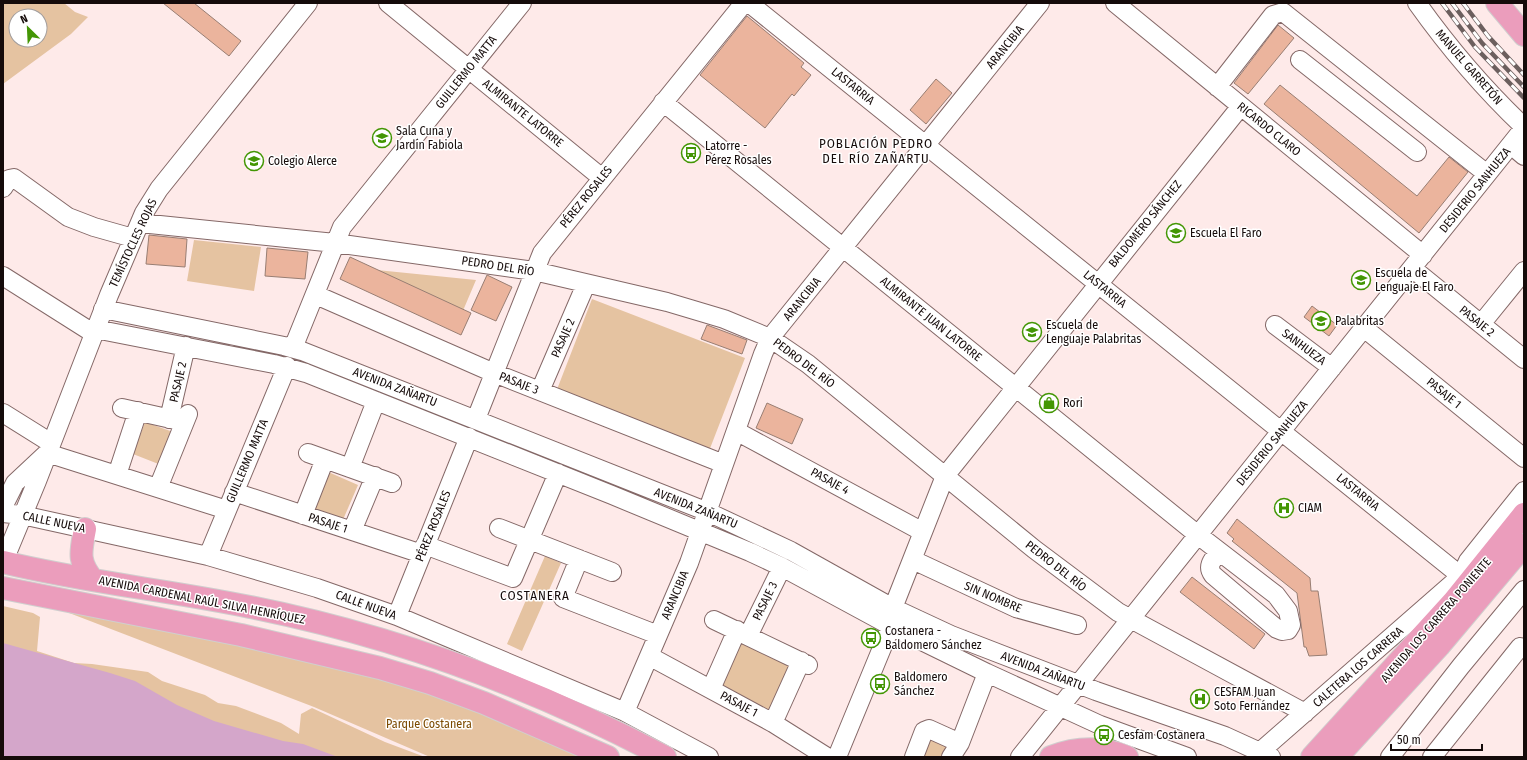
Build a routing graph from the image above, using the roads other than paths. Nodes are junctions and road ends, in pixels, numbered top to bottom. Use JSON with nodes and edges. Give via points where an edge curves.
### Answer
{"nodes":[{"id":1,"x":308,"y":3,"type":"edge"},
{"id":2,"x":388,"y":3,"type":"edge"},
{"id":3,"x":522,"y":3,"type":"edge"},
{"id":4,"x":744,"y":3,"type":"edge"},
{"id":5,"x":749,"y":3,"type":"edge"},
{"id":6,"x":1040,"y":3,"type":"edge"},
{"id":7,"x":1115,"y":3,"type":"edge"},
{"id":8,"x":1417,"y":3,"type":"edge"},
{"id":9,"x":1497,"y":3,"type":"edge"},
{"id":10,"x":1524,"y":35,"type":"edge"},
{"id":11,"x":1300,"y":60,"type":"dead end"},
{"id":12,"x":469,"y":69,"type":"junction"},
{"id":13,"x":1217,"y":87,"type":"junction"},
{"id":14,"x":663,"y":102,"type":"junction"},
{"id":15,"x":1241,"y":106,"type":"junction"},
{"id":16,"x":1428,"y":126,"type":"junction"},
{"id":17,"x":1524,"y":128,"type":"edge"},
{"id":18,"x":926,"y":145,"type":"junction"},
{"id":19,"x":1517,"y":151,"type":"edge"},
{"id":20,"x":1488,"y":174,"type":"junction"},
{"id":21,"x":602,"y":178,"type":"junction"},
{"id":22,"x":3,"y":188,"type":"edge"},
{"id":23,"x":136,"y":231,"type":"junction"},
{"id":24,"x":335,"y":243,"type":"junction"},
{"id":25,"x":843,"y":248,"type":"junction"},
{"id":26,"x":1418,"y":261,"type":"junction"},
{"id":27,"x":534,"y":271,"type":"junction"},
{"id":28,"x":1524,"y":271,"type":"edge"},
{"id":29,"x":3,"y":276,"type":"edge"},
{"id":30,"x":1098,"y":283,"type":"junction"},
{"id":31,"x":586,"y":284,"type":"junction"},
{"id":32,"x":316,"y":295,"type":"junction"},
{"id":33,"x":103,"y":309,"type":"junction"},
{"id":34,"x":1481,"y":324,"type":"junction"},
{"id":35,"x":1275,"y":325,"type":"dead end"},
{"id":36,"x":1364,"y":328,"type":"junction"},
{"id":37,"x":94,"y":331,"type":"junction"},
{"id":38,"x":770,"y":338,"type":"junction"},
{"id":39,"x":186,"y":346,"type":"junction"},
{"id":40,"x":293,"y":348,"type":"junction"},
{"id":41,"x":1524,"y":359,"type":"edge"},
{"id":42,"x":287,"y":366,"type":"junction"},
{"id":43,"x":1332,"y":368,"type":"junction"},
{"id":44,"x":494,"y":373,"type":"junction"},
{"id":45,"x":1015,"y":387,"type":"junction"},
{"id":46,"x":540,"y":391,"type":"junction"},
{"id":47,"x":376,"y":400,"type":"junction"},
{"id":48,"x":3,"y":413,"type":"edge"},
{"id":49,"x":181,"y":418,"type":"junction"},
{"id":50,"x":476,"y":419,"type":"junction"},
{"id":51,"x":736,"y":431,"type":"junction"},
{"id":52,"x":1282,"y":431,"type":"junction"},
{"id":53,"x":469,"y":437,"type":"junction"},
{"id":54,"x":49,"y":448,"type":"junction"},
{"id":55,"x":308,"y":453,"type":"dead end"},
{"id":56,"x":1524,"y":458,"type":"edge"},
{"id":57,"x":325,"y":459,"type":"junction"},
{"id":58,"x":724,"y":464,"type":"junction"},
{"id":59,"x":350,"y":468,"type":"junction"},
{"id":60,"x":558,"y":473,"type":"junction"},
{"id":61,"x":117,"y":475,"type":"junction"},
{"id":62,"x":375,"y":476,"type":"junction"},
{"id":63,"x":944,"y":476,"type":"junction"},
{"id":64,"x":392,"y":483,"type":"dead end"},
{"id":65,"x":158,"y":488,"type":"junction"},
{"id":66,"x":1524,"y":491,"type":"edge"},
{"id":67,"x":234,"y":492,"type":"junction"},
{"id":68,"x":3,"y":507,"type":"edge"},
{"id":69,"x":227,"y":510,"type":"junction"},
{"id":70,"x":708,"y":512,"type":"junction"},
{"id":71,"x":3,"y":513,"type":"edge"},
{"id":72,"x":1524,"y":514,"type":"edge"},
{"id":73,"x":22,"y":515,"type":"junction"},
{"id":74,"x":303,"y":515,"type":"junction"},
{"id":75,"x":499,"y":528,"type":"dead end"},
{"id":76,"x":85,"y":529,"type":"junction"},
{"id":77,"x":352,"y":531,"type":"junction"},
{"id":78,"x":700,"y":532,"type":"junction"},
{"id":79,"x":923,"y":532,"type":"junction"},
{"id":80,"x":1198,"y":535,"type":"junction"},
{"id":81,"x":1517,"y":538,"type":"edge"},
{"id":82,"x":530,"y":540,"type":"junction"},
{"id":83,"x":423,"y":550,"type":"junction"},
{"id":84,"x":1219,"y":552,"type":"junction"},
{"id":85,"x":208,"y":556,"type":"junction"},
{"id":86,"x":578,"y":559,"type":"junction"},
{"id":87,"x":913,"y":560,"type":"junction"},
{"id":88,"x":3,"y":562,"type":"edge"},
{"id":89,"x":782,"y":567,"type":"junction"},
{"id":90,"x":612,"y":572,"type":"dead end"},
{"id":91,"x":1461,"y":576,"type":"junction"},
{"id":92,"x":93,"y":580,"type":"junction"},
{"id":93,"x":3,"y":588,"type":"edge"},
{"id":94,"x":1524,"y":590,"type":"edge"},
{"id":95,"x":893,"y":608,"type":"junction"},
{"id":96,"x":397,"y":616,"type":"junction"},
{"id":97,"x":1132,"y":619,"type":"junction"},
{"id":98,"x":714,"y":620,"type":"dead end"},
{"id":99,"x":1078,"y":625,"type":"dead end"},
{"id":100,"x":892,"y":626,"type":"junction"},
{"id":101,"x":743,"y":633,"type":"junction"},
{"id":102,"x":658,"y":635,"type":"junction"},
{"id":103,"x":1520,"y":647,"type":"dead end"},
{"id":104,"x":649,"y":656,"type":"junction"},
{"id":105,"x":987,"y":673,"type":"junction"},
{"id":106,"x":1078,"y":684,"type":"junction"},
{"id":107,"x":711,"y":689,"type":"junction"},
{"id":108,"x":1061,"y":707,"type":"junction"},
{"id":109,"x":625,"y":712,"type":"junction"},
{"id":110,"x":1305,"y":713,"type":"junction"},
{"id":111,"x":773,"y":723,"type":"junction"},
{"id":112,"x":1351,"y":728,"type":"junction"},
{"id":113,"x":955,"y":750,"type":"edge"},
{"id":114,"x":1262,"y":755,"type":"edge"},
{"id":115,"x":608,"y":757,"type":"edge"},
{"id":116,"x":665,"y":757,"type":"edge"},
{"id":117,"x":710,"y":757,"type":"edge"},
{"id":118,"x":827,"y":757,"type":"edge"},
{"id":119,"x":838,"y":757,"type":"edge"},
{"id":120,"x":914,"y":757,"type":"edge"},
{"id":121,"x":1020,"y":757,"type":"edge"},
{"id":122,"x":1051,"y":757,"type":"edge"},
{"id":123,"x":1127,"y":757,"type":"edge"},
{"id":124,"x":1187,"y":757,"type":"edge"},
{"id":125,"x":1312,"y":757,"type":"edge"},
{"id":126,"x":1337,"y":757,"type":"edge"},
{"id":127,"x":1390,"y":757,"type":"edge"},
{"id":128,"x":1432,"y":757,"type":"edge"}],
"edges":[{"from":1,"to":23,"type":"street","name":"TEMÍSTOCLES ROJAS","via":[[158,189]]},
{"from":2,"to":12,"type":"street","name":"ALMIRANTE LATORRE"},
{"from":3,"to":12,"type":"street","name":"GUILLERMO MATTA"},
{"from":4,"to":14,"type":"street","name":"PÉREZ ROSALES"},
{"from":5,"to":18,"type":"street","name":"LASTARRIA"},
{"from":6,"to":18,"type":"street","name":"ARANCIBIA"},
{"from":7,"to":13,"type":"street","name":"RICARDO CLARO"},
{"from":8,"to":17,"type":"street","name":"MANUEL GARRETÓN","via":[[1466,67]]},
{"from":9,"to":10,"type":"main road"},
{"from":11,"to":16,"type":"street","via":[[1414,146]]},
{"from":12,"to":21,"type":"street","name":"ALMIRANTE LATORRE"},
{"from":12,"to":24,"type":"street","name":"GUILLERMO MATTA","via":[[349,218]]},
{"from":13,"to":15,"type":"street","name":"RICARDO CLARO"},
{"from":13,"to":16,"type":"street","via":[[1273,15],[1283,12]]},
{"from":14,"to":21,"type":"street","name":"PÉREZ ROSALES"},
{"from":14,"to":25,"type":"street","name":"ALMIRANTE JUAN LATORRE"},
{"from":15,"to":26,"type":"street","name":"RICARDO CLARO"},
{"from":15,"to":30,"type":"street","name":"BALDOMERO SÁNCHEZ"},
{"from":16,"to":20,"type":"street"},
{"from":17,"to":19,"type":"street","name":"DESIDERIO SANHUEZA"},
{"from":18,"to":25,"type":"street","name":"ARANCIBIA"},
{"from":18,"to":30,"type":"street","name":"LASTARRIA"},
{"from":19,"to":20,"type":"street","name":"DESIDERIO SANHUEZA"},
{"from":20,"to":26,"type":"street","name":"DESIDERIO SANHUEZA"},
{"from":21,"to":27,"type":"street","name":"PÉREZ ROSALES","via":[[546,247]]},
{"from":22,"to":23,"type":"street","name":"PEDRO DEL RÍO","via":[[9,179],[14,178],[68,217],[94,227]]},
{"from":23,"to":24,"type":"street","name":"PEDRO DEL RÍO"},
{"from":23,"to":33,"type":"street","name":"TEMÍSTOCLES ROJAS"},
{"from":24,"to":27,"type":"street","name":"PEDRO DEL RÍO"},
{"from":24,"to":32,"type":"street","name":"GUILLERMO MATTA"},
{"from":25,"to":38,"type":"street","name":"ARANCIBIA"},
{"from":25,"to":45,"type":"street","name":"ALMIRANTE JUAN LATORRE"},
{"from":26,"to":34,"type":"street","name":"PASAJE 2"},
{"from":26,"to":36,"type":"street","name":"DESIDERIO SANHUEZA"},
{"from":27,"to":31,"type":"street","name":"PEDRO DEL RÍO"},
{"from":27,"to":44,"type":"street","name":"PÉREZ ROSALES"},
{"from":28,"to":34,"type":"street"},
{"from":29,"to":37,"type":"street"},
{"from":30,"to":45,"type":"street","name":"BALDOMERO SÁNCHEZ"},
{"from":30,"to":52,"type":"street","name":"LASTARRIA"},
{"from":31,"to":38,"type":"street","name":"PEDRO DEL RÍO","via":[[705,313]]},
{"from":31,"to":46,"type":"street","name":"PASAJE 2"},
{"from":32,"to":40,"type":"street","name":"GUILLERMO MATTA"},
{"from":32,"to":44,"type":"street","name":"PASAJE 3"},
{"from":33,"to":37,"type":"street","name":"TEMÍSTOCLES ROJAS"},
{"from":33,"to":40,"type":"street","name":"AVENIDA ZAÑARTU"},
{"from":34,"to":41,"type":"street","name":"PASAJE 2"},
{"from":35,"to":43,"type":"street","name":"SANHUEZA"},
{"from":36,"to":43,"type":"street","name":"DESIDERIO SANHUEZA"},
{"from":36,"to":56,"type":"street","name":"PASAJE 1"},
{"from":37,"to":39,"type":"street","name":"AVENIDA ZAÑARTU"},
{"from":37,"to":54,"type":"street","name":"TEMÍSTOCLES ROJAS"},
{"from":38,"to":51,"type":"street","name":"ARANCIBIA"},
{"from":38,"to":63,"type":"street","name":"PEDRO DEL RÍO","via":[[808,364]]},
{"from":39,"to":42,"type":"street","name":"AVENIDA ZAÑARTU"},
{"from":39,"to":49,"type":"street","name":"PASAJE 2"},
{"from":40,"to":50,"type":"street","name":"AVENIDA ZAÑARTU"},
{"from":42,"to":47,"type":"street","name":"AVENIDA ZAÑARTU"},
{"from":42,"to":67,"type":"street","name":"GUILLERMO MATTA"},
{"from":43,"to":52,"type":"street","name":"DESIDERIO SANHUEZA"},
{"from":44,"to":46,"type":"street","name":"PASAJE 3"},
{"from":44,"to":50,"type":"street","name":"PÉREZ ROSALES"},
{"from":45,"to":63,"type":"street","name":"BALDOMERO SÁNCHEZ"},
{"from":45,"to":80,"type":"street","name":"ALMIRANTE JUAN LATORRE"},
{"from":46,"to":58,"type":"street","name":"PASAJE 3"},
{"from":47,"to":53,"type":"street","name":"AVENIDA ZAÑARTU"},
{"from":47,"to":59,"type":"street"},
{"from":48,"to":54,"type":"street"},
{"from":49,"to":61,"type":"street","name":"PASAJE 2","via":[[130,409]]},
{"from":49,"to":65,"type":"street","name":"PASAJE 2"},
{"from":50,"to":70,"type":"street","name":"AVENIDA ZAÑARTU"},
{"from":51,"to":58,"type":"street","name":"ARANCIBIA"},
{"from":51,"to":79,"type":"street","name":"PASAJE 4"},
{"from":52,"to":80,"type":"street","name":"DESIDERIO SANHUEZA"},
{"from":52,"to":91,"type":"street","name":"LASTARRIA"},
{"from":53,"to":60,"type":"street","name":"AVENIDA ZAÑARTU"},
{"from":53,"to":83,"type":"street","name":"PÉREZ ROSALES"},
{"from":54,"to":61,"type":"street"},
{"from":54,"to":68,"type":"street","name":"TEMÍSTOCLES ROJAS","via":[[15,483]]},
{"from":54,"to":73,"type":"street","name":"TEMÍSTOCLES ROJAS"},
{"from":55,"to":57,"type":"street"},
{"from":57,"to":59,"type":"street"},
{"from":57,"to":74,"type":"street"},
{"from":58,"to":70,"type":"street","name":"ARANCIBIA"},
{"from":59,"to":62,"type":"street"},
{"from":60,"to":78,"type":"street","name":"AVENIDA ZAÑARTU"},
{"from":60,"to":82,"type":"street"},
{"from":61,"to":65,"type":"street"},
{"from":62,"to":64,"type":"street"},
{"from":62,"to":77,"type":"street"},
{"from":63,"to":79,"type":"street","name":"BALDOMERO SÁNCHEZ"},
{"from":63,"to":97,"type":"street","name":"PEDRO DEL RÍO","via":[[1046,559],[1098,598]]},
{"from":65,"to":69,"type":"street"},
{"from":66,"to":91,"type":"street","name":"CALETERA LOS CARRERA","via":[[1468,562]]},
{"from":67,"to":69,"type":"street","name":"GUILLERMO MATTA"},
{"from":67,"to":74,"type":"street","name":"PASAJE 1"},
{"from":69,"to":85,"type":"street","name":"GUILLERMO MATTA"},
{"from":70,"to":78,"type":"street","name":"ARANCIBIA"},
{"from":70,"to":95,"type":"street","name":"AVENIDA ZAÑARTU","via":[[791,551]]},
{"from":71,"to":73,"type":"street","name":"CALLE NUEVA"},
{"from":72,"to":81,"type":"main road","name":"AVENIDA LOS CARRERA PONIENTE"},
{"from":73,"to":76,"type":"street","name":"CALLE NUEVA"},
{"from":73,"to":88,"type":"street","name":"TEMÍSTOCLES ROJAS"},
{"from":74,"to":77,"type":"street","name":"PASAJE 1"},
{"from":75,"to":82,"type":"street"},
{"from":76,"to":85,"type":"street","name":"CALLE NUEVA"},
{"from":76,"to":92,"type":"main road","via":[[81,558],[85,570]]},
{"from":77,"to":83,"type":"street","name":"PASAJE 1"},
{"from":78,"to":89,"type":"street","name":"AVENIDA ZAÑARTU"},
{"from":78,"to":102,"type":"street","name":"ARANCIBIA"},
{"from":79,"to":87,"type":"street","name":"BALDOMERO SÁNCHEZ"},
{"from":80,"to":84,"type":"street","name":"ALMIRANTE JUAN LATORRE"},
{"from":80,"to":97,"type":"street","name":"DESIDERIO SANHUEZA"},
{"from":81,"to":91,"type":"main road"},
{"from":81,"to":112,"type":"main road","name":"AVENIDA LOS CARRERA PONIENTE","via":[[1454,601]]},
{"from":82,"to":83,"type":"street","name":"PASAJE 1","via":[[514,578]]},
{"from":82,"to":86,"type":"street"},
{"from":83,"to":96,"type":"street","name":"PÉREZ ROSALES"},
{"from":84,"to":84,"type":"street","name":"ALMIRANTE JUAN LATORRE","via":[[1280,599],[1290,616],[1291,625],[1288,630],[1277,629],[1212,573],[1210,565]]},
{"from":85,"to":96,"type":"street","name":"CALLE NUEVA","via":[[317,588]]},
{"from":86,"to":90,"type":"street"},
{"from":86,"to":102,"type":"street","via":[[563,598]]},
{"from":87,"to":95,"type":"street","name":"BALDOMERO SÁNCHEZ"},
{"from":87,"to":99,"type":"street","name":"SIN NOMBRE","via":[[1016,608]]},
{"from":88,"to":92,"type":"main road","name":"AVENIDA CARDENAL RAÚL SILVA HENRÍQUEZ"},
{"from":89,"to":100,"type":"street","name":"AVENIDA ZAÑARTU"},
{"from":89,"to":101,"type":"street","name":"PASAJE 3"},
{"from":91,"to":110,"type":"street","name":"CALETERA LOS CARRERA"},
{"from":92,"to":116,"type":"main road","name":"AVENIDA CARDENAL RAÚL SILVA HENRÍQUEZ","via":[[250,607],[325,624],[395,644],[472,670],[564,707]]},
{"from":93,"to":115,"type":"main road","via":[[240,635],[380,668],[484,703]]},
{"from":94,"to":127,"type":"street"},
{"from":95,"to":106,"type":"street","name":"AVENIDA ZAÑARTU","via":[[951,635]]},
{"from":96,"to":109,"type":"street","name":"CALLE NUEVA"},
{"from":97,"to":106,"type":"street","name":"DESIDERIO SANHUEZA"},
{"from":97,"to":110,"type":"street","name":"PEDRO DEL RÍO"},
{"from":98,"to":101,"type":"street","name":"PASAJE 3"},
{"from":100,"to":105,"type":"street","name":"AVENIDA ZAÑARTU"},
{"from":100,"to":119,"type":"street"},
{"from":101,"to":107,"type":"street"},
{"from":101,"to":111,"type":"street","name":"PASAJE 3","via":[[805,663]]},
{"from":102,"to":104,"type":"street","name":"ARANCIBIA"},
{"from":103,"to":128,"type":"street"},
{"from":104,"to":107,"type":"street","name":"PASAJE 1"},
{"from":104,"to":109,"type":"street","name":"ARANCIBIA"},
{"from":105,"to":108,"type":"street","name":"AVENIDA ZAÑARTU"},
{"from":105,"to":113,"type":"street"},
{"from":106,"to":108,"type":"street","name":"DESIDERIO SANHUEZA"},
{"from":106,"to":114,"type":"street","name":"AVENIDA ZAÑARTU","via":[[1219,734]]},
{"from":107,"to":111,"type":"street","name":"PASAJE 1"},
{"from":108,"to":121,"type":"street","name":"DESIDERIO SANHUEZA"},
{"from":108,"to":124,"type":"street","name":"AVENIDA ZAÑARTU","via":[[1100,725]]},
{"from":109,"to":117,"type":"street","name":"CALLE NUEVA"},
{"from":110,"to":114,"type":"street","name":"CALETERA LOS CARRERA"},
{"from":111,"to":118,"type":"street","name":"PASAJE 1"},
{"from":112,"to":125,"type":"main road"},
{"from":112,"to":126,"type":"main road"},
{"from":113,"to":120,"type":"street","via":[[929,729],[924,730]]},
{"from":122,"to":123,"type":"main road","via":[[1073,750],[1093,749]]}]}
